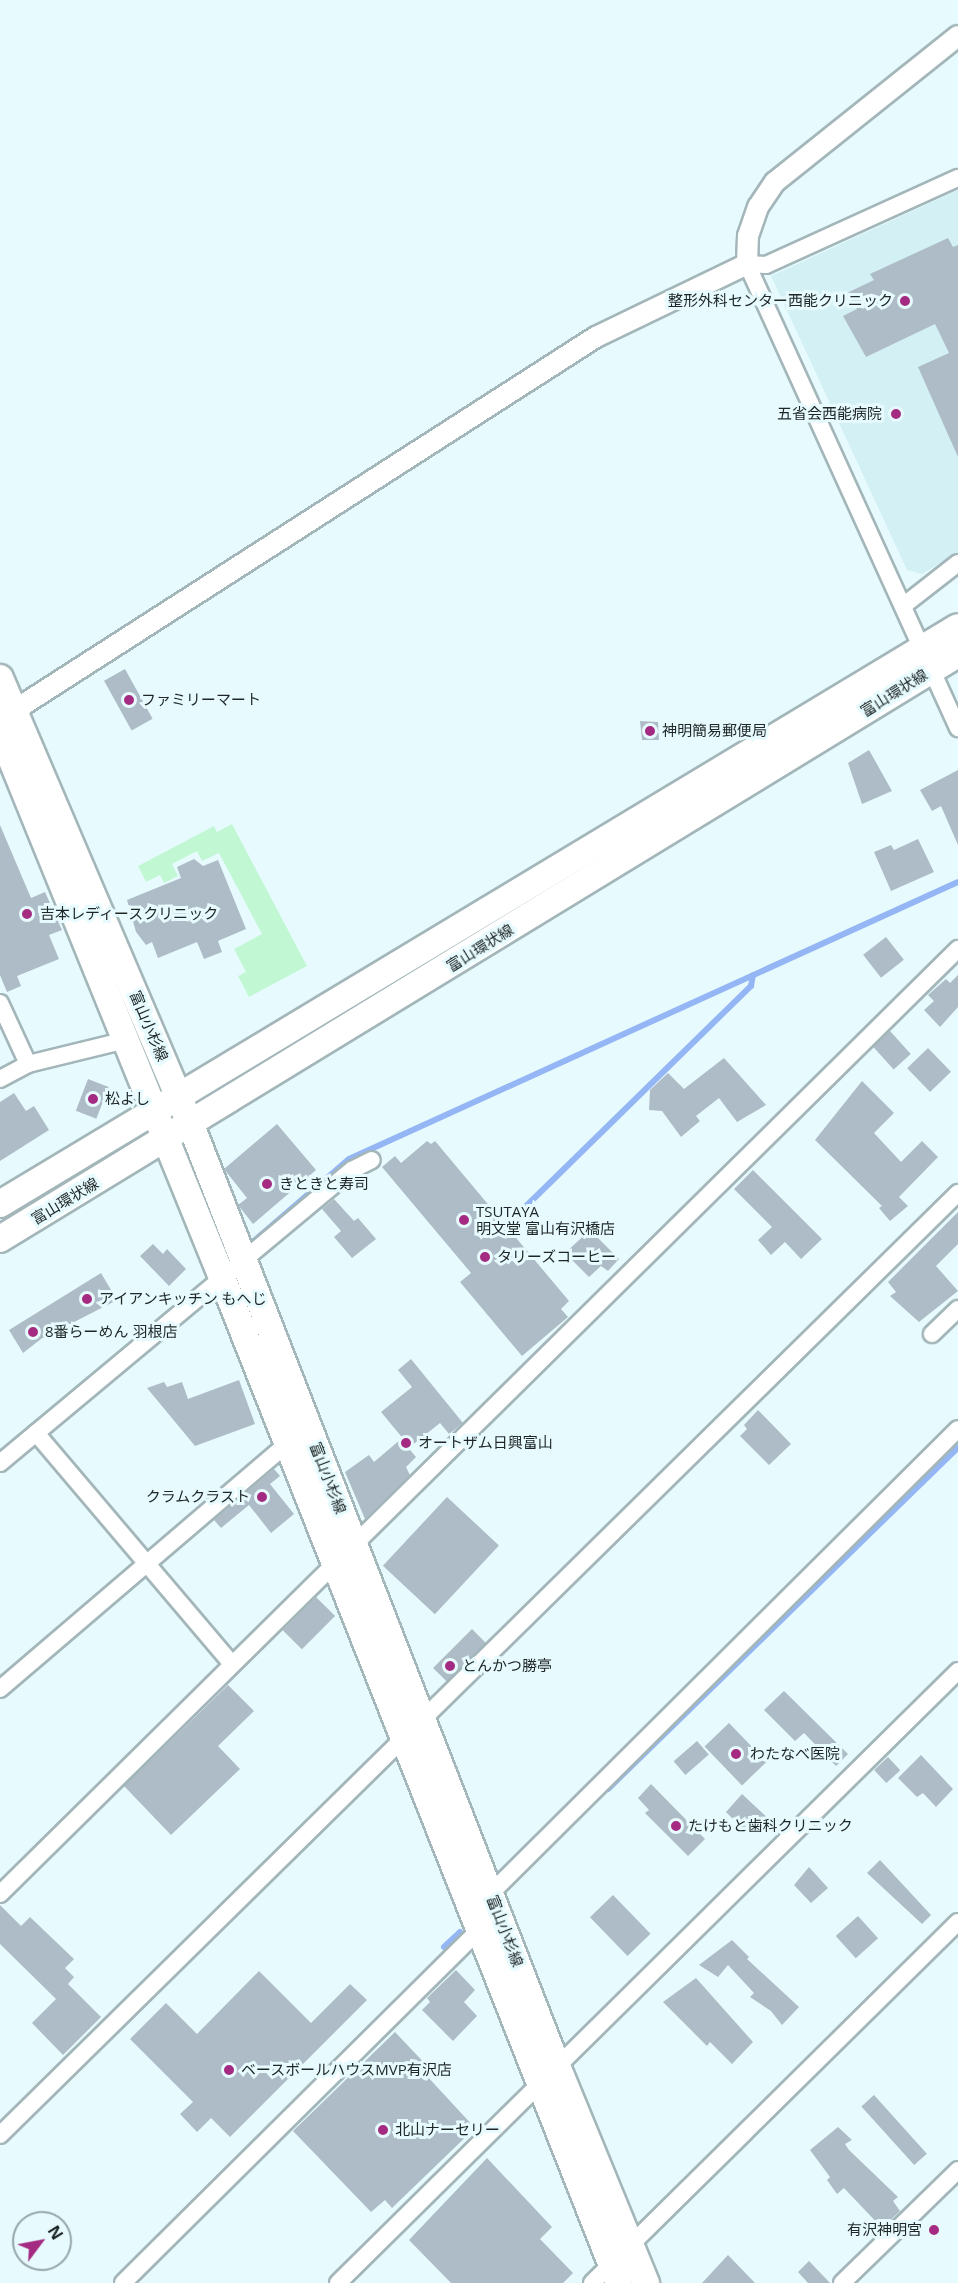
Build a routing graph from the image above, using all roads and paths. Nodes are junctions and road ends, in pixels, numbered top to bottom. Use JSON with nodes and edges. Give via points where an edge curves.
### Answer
{"nodes":[{"id":1,"x":958,"y":36,"type":"edge"},
{"id":2,"x":958,"y":178,"type":"edge"},
{"id":3,"x":747,"y":264,"type":"junction"},
{"id":4,"x":958,"y":562,"type":"edge"},
{"id":5,"x":903,"y":606,"type":"junction"},
{"id":6,"x":958,"y":627,"type":"edge"},
{"id":7,"x":958,"y":654,"type":"edge"},
{"id":8,"x":927,"y":659,"type":"junction"},
{"id":9,"x":0,"y":678,"type":"edge"},
{"id":10,"x":7,"y":715,"type":"edge"},
{"id":11,"x":958,"y":728,"type":"edge"},
{"id":12,"x":0,"y":731,"type":"edge"},
{"id":13,"x":958,"y":949,"type":"edge"},
{"id":14,"x":0,"y":1003,"type":"edge"},
{"id":15,"x":126,"y":1040,"type":"junction"},
{"id":16,"x":28,"y":1064,"type":"junction"},
{"id":17,"x":0,"y":1079,"type":"edge"},
{"id":18,"x":179,"y":1096,"type":"junction"},
{"id":19,"x":154,"y":1112,"type":"junction"},
{"id":20,"x":191,"y":1125,"type":"junction"},
{"id":21,"x":165,"y":1141,"type":"junction"},
{"id":22,"x":372,"y":1160,"type":"dead end"},
{"id":23,"x":958,"y":1193,"type":"edge"},
{"id":24,"x":0,"y":1204,"type":"edge"},
{"id":25,"x":0,"y":1239,"type":"edge"},
{"id":26,"x":244,"y":1260,"type":"junction"},
{"id":27,"x":223,"y":1280,"type":"junction"},
{"id":28,"x":958,"y":1309,"type":"edge"},
{"id":29,"x":932,"y":1334,"type":"dead end"},
{"id":30,"x":958,"y":1429,"type":"edge"},
{"id":31,"x":36,"y":1433,"type":"junction"},
{"id":32,"x":287,"y":1444,"type":"junction"},
{"id":33,"x":0,"y":1463,"type":"edge"},
{"id":34,"x":354,"y":1542,"type":"junction"},
{"id":35,"x":334,"y":1560,"type":"junction"},
{"id":36,"x":147,"y":1564,"type":"junction"},
{"id":37,"x":231,"y":1663,"type":"junction"},
{"id":38,"x":958,"y":1671,"type":"edge"},
{"id":39,"x":0,"y":1689,"type":"edge"},
{"id":40,"x":423,"y":1721,"type":"junction"},
{"id":41,"x":403,"y":1740,"type":"junction"},
{"id":42,"x":491,"y":1893,"type":"junction"},
{"id":43,"x":0,"y":1894,"type":"edge"},
{"id":44,"x":958,"y":1922,"type":"edge"},
{"id":45,"x":480,"y":1929,"type":"junction"},
{"id":46,"x":557,"y":2066,"type":"junction"},
{"id":47,"x":538,"y":2084,"type":"junction"},
{"id":48,"x":0,"y":2135,"type":"edge"},
{"id":49,"x":958,"y":2170,"type":"edge"},
{"id":50,"x":632,"y":2245,"type":"junction"},
{"id":51,"x":615,"y":2273,"type":"edge"},
{"id":52,"x":123,"y":2283,"type":"edge"},
{"id":53,"x":338,"y":2283,"type":"edge"},
{"id":54,"x":592,"y":2283,"type":"edge"},
{"id":55,"x":646,"y":2283,"type":"edge"},
{"id":56,"x":842,"y":2283,"type":"edge"}],
"edges":[{"from":1,"to":3,"type":"street","via":[[775,182],[758,207],[748,236]]},
{"from":2,"to":3,"type":"street","via":[[766,266]]},
{"from":3,"to":5,"type":"street"},
{"from":3,"to":10,"type":"street","via":[[596,338]]},
{"from":4,"to":5,"type":"street"},
{"from":5,"to":8,"type":"street"},
{"from":6,"to":8,"type":"main road","name":"富山環状線"},
{"from":7,"to":8,"type":"main road","name":"富山環状線"},
{"from":8,"to":11,"type":"street"},
{"from":8,"to":18,"type":"main road","name":"富山環状線"},
{"from":8,"to":20,"type":"main road","name":"富山環状線"},
{"from":9,"to":10,"type":"main road","name":"富山小杉線"},
{"from":10,"to":18,"type":"main road","name":"富山小杉線"},
{"from":12,"to":15,"type":"main road","name":"富山小杉線"},
{"from":13,"to":34,"type":"street"},
{"from":14,"to":16,"type":"street"},
{"from":15,"to":16,"type":"street"},
{"from":15,"to":19,"type":"main road","name":"富山小杉線"},
{"from":16,"to":17,"type":"street"},
{"from":18,"to":19,"type":"main road","name":"富山環状線"},
{"from":18,"to":20,"type":"main road","name":"富山小杉線"},
{"from":19,"to":21,"type":"main road","name":"富山小杉線"},
{"from":19,"to":24,"type":"main road","name":"富山環状線"},
{"from":20,"to":21,"type":"main road","name":"富山環状線"},
{"from":20,"to":26,"type":"main road","name":"富山小杉線"},
{"from":21,"to":25,"type":"main road","name":"富山環状線"},
{"from":21,"to":27,"type":"main road","name":"富山小杉線"},
{"from":22,"to":26,"type":"street","via":[[352,1170]]},
{"from":23,"to":40,"type":"street"},
{"from":26,"to":27,"type":"street"},
{"from":26,"to":34,"type":"main road","name":"富山小杉線"},
{"from":27,"to":31,"type":"street"},
{"from":27,"to":32,"type":"main road","name":"富山小杉線"},
{"from":28,"to":29,"type":"street"},
{"from":30,"to":42,"type":"street"},
{"from":31,"to":33,"type":"street"},
{"from":31,"to":36,"type":"street"},
{"from":32,"to":35,"type":"main road","name":"富山小杉線"},
{"from":32,"to":36,"type":"street"},
{"from":34,"to":35,"type":"street"},
{"from":34,"to":40,"type":"main road","name":"富山小杉線"},
{"from":35,"to":37,"type":"street"},
{"from":35,"to":41,"type":"main road","name":"富山小杉線"},
{"from":36,"to":37,"type":"street"},
{"from":36,"to":39,"type":"street"},
{"from":37,"to":43,"type":"street"},
{"from":38,"to":46,"type":"street"},
{"from":40,"to":41,"type":"street"},
{"from":40,"to":42,"type":"main road","name":"富山小杉線"},
{"from":41,"to":45,"type":"main road","name":"富山小杉線"},
{"from":41,"to":48,"type":"street"},
{"from":42,"to":46,"type":"main road","name":"富山小杉線"},
{"from":44,"to":50,"type":"street"},
{"from":45,"to":47,"type":"main road","name":"富山小杉線"},
{"from":45,"to":52,"type":"street"},
{"from":46,"to":47,"type":"street"},
{"from":46,"to":50,"type":"main road","name":"富山小杉線"},
{"from":47,"to":51,"type":"main road","name":"富山小杉線"},
{"from":47,"to":53,"type":"street"},
{"from":49,"to":56,"type":"street"},
{"from":50,"to":51,"type":"street"},
{"from":50,"to":55,"type":"main road","name":"富山小杉線"},
{"from":51,"to":54,"type":"street"}]}
